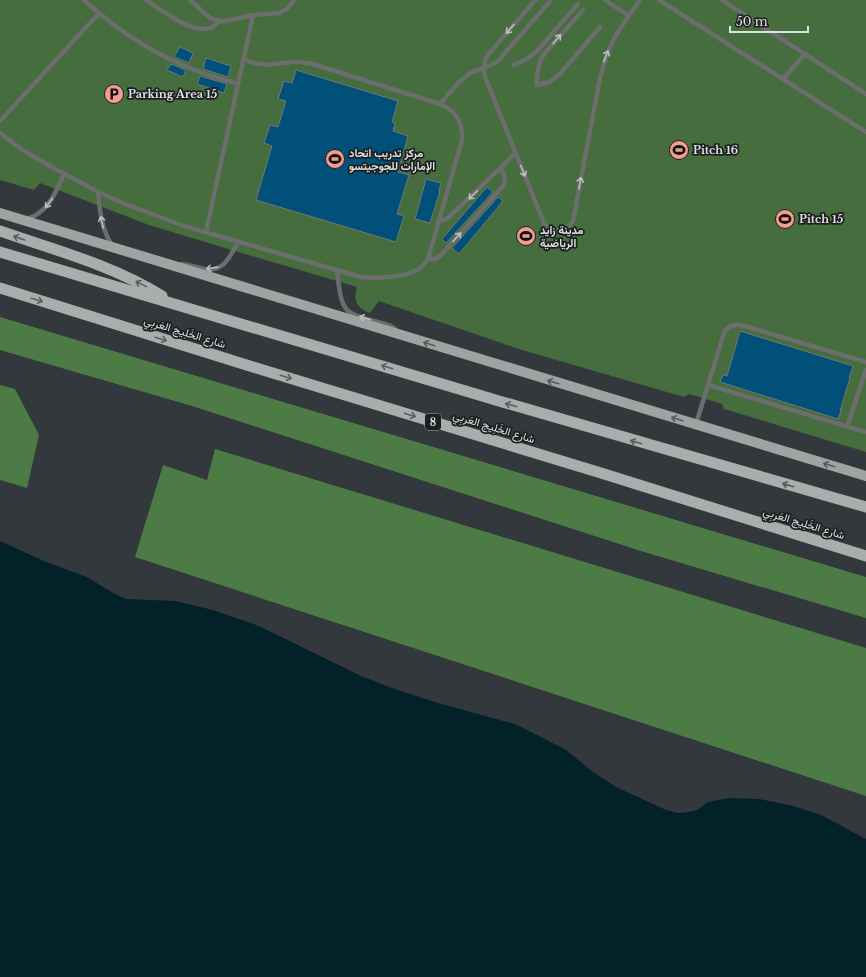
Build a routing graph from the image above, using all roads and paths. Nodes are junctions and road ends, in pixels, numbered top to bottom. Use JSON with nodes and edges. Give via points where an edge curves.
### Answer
{"nodes":[{"id":1,"x":84,"y":0,"type":"edge"},
{"id":2,"x":146,"y":0,"type":"edge"},
{"id":3,"x":190,"y":0,"type":"edge"},
{"id":4,"x":294,"y":0,"type":"edge"},
{"id":5,"x":536,"y":0,"type":"edge"},
{"id":6,"x":551,"y":0,"type":"edge"},
{"id":7,"x":605,"y":0,"type":"edge"},
{"id":8,"x":640,"y":0,"type":"edge"},
{"id":9,"x":660,"y":0,"type":"edge"},
{"id":10,"x":722,"y":0,"type":"edge"},
{"id":11,"x":578,"y":4,"type":"dead end"},
{"id":12,"x":583,"y":10,"type":"dead end"},
{"id":13,"x":99,"y":13,"type":"junction"},
{"id":14,"x":253,"y":15,"type":"junction"},
{"id":15,"x":629,"y":16,"type":"junction"},
{"id":16,"x":220,"y":21,"type":"junction"},
{"id":17,"x":600,"y":27,"type":"dead end"},
{"id":18,"x":805,"y":54,"type":"junction"},
{"id":19,"x":243,"y":59,"type":"junction"},
{"id":20,"x":514,"y":66,"type":"dead end"},
{"id":21,"x":483,"y":69,"type":"junction"},
{"id":22,"x":783,"y":79,"type":"junction"},
{"id":23,"x":238,"y":84,"type":"junction"},
{"id":24,"x":866,"y":94,"type":"edge"},
{"id":25,"x":440,"y":104,"type":"junction"},
{"id":26,"x":0,"y":121,"type":"edge"},
{"id":27,"x":0,"y":132,"type":"edge"},
{"id":28,"x":866,"y":132,"type":"edge"},
{"id":29,"x":516,"y":153,"type":"junction"},
{"id":30,"x":501,"y":168,"type":"junction"},
{"id":31,"x":64,"y":174,"type":"junction"},
{"id":32,"x":98,"y":192,"type":"junction"},
{"id":33,"x":0,"y":213,"type":"edge"},
{"id":34,"x":24,"y":221,"type":"junction"},
{"id":35,"x":439,"y":221,"type":"junction"},
{"id":36,"x":0,"y":231,"type":"edge"},
{"id":37,"x":206,"y":232,"type":"junction"},
{"id":38,"x":238,"y":242,"type":"junction"},
{"id":39,"x":114,"y":248,"type":"junction"},
{"id":40,"x":0,"y":252,"type":"edge"},
{"id":41,"x":428,"y":259,"type":"junction"},
{"id":42,"x":162,"y":263,"type":"junction"},
{"id":43,"x":337,"y":271,"type":"junction"},
{"id":44,"x":0,"y":288,"type":"edge"},
{"id":45,"x":174,"y":304,"type":"junction"},
{"id":46,"x":398,"y":335,"type":"junction"},
{"id":47,"x":866,"y":362,"type":"edge"},
{"id":48,"x":866,"y":370,"type":"edge"},
{"id":49,"x":708,"y":385,"type":"junction"},
{"id":50,"x":696,"y":425,"type":"junction"},
{"id":51,"x":847,"y":427,"type":"junction"},
{"id":52,"x":866,"y":432,"type":"edge"},
{"id":53,"x":866,"y":476,"type":"edge"},
{"id":54,"x":866,"y":507,"type":"edge"},
{"id":55,"x":866,"y":556,"type":"edge"}],
"edges":[{"from":1,"to":13,"type":"lane"},
{"from":2,"to":16,"type":"lane","via":[[192,28],[214,27]]},
{"from":3,"to":16,"type":"lane","via":[[210,18]]},
{"from":4,"to":14,"type":"lane","via":[[283,11]]},
{"from":5,"to":21,"type":"lane","one_way":true,"via":[[487,56]]},
{"from":6,"to":21,"type":"lane","via":[[498,61]]},
{"from":7,"to":15,"type":"lane"},
{"from":8,"to":15,"type":"lane"},
{"from":9,"to":22,"type":"lane"},
{"from":10,"to":18,"type":"lane"},
{"from":11,"to":20,"type":"lane","via":[[538,50]]},
{"from":17,"to":12,"type":"lane","one_way":true,"via":[[559,75],[549,82],[536,85],[537,72],[544,54]]},
{"from":13,"to":23,"type":"lane","via":[[127,34],[172,60],[199,72]]},
{"from":13,"to":26,"type":"lane"},
{"from":14,"to":16,"type":"lane"},
{"from":14,"to":19,"type":"lane"},
{"from":29,"to":15,"type":"lane","one_way":true,"via":[[544,223],[553,230],[565,229],[573,221],[605,59]]},
{"from":18,"to":22,"type":"lane"},
{"from":18,"to":24,"type":"lane"},
{"from":19,"to":23,"type":"lane"},
{"from":19,"to":25,"type":"lane","via":[[267,65],[306,63]]},
{"from":21,"to":25,"type":"lane","via":[[464,78]]},
{"from":21,"to":29,"type":"lane"},
{"from":22,"to":28,"type":"lane"},
{"from":23,"to":37,"type":"lane"},
{"from":25,"to":35,"type":"lane","via":[[452,110],[460,121],[463,134]]},
{"from":27,"to":31,"type":"lane","via":[[35,158]]},
{"from":29,"to":30,"type":"lane"},
{"from":30,"to":35,"type":"lane","one_way":true,"via":[[447,219]]},
{"from":41,"to":30,"type":"lane","one_way":true,"via":[[440,256],[504,185],[505,177]]},
{"from":31,"to":32,"type":"lane"},
{"from":31,"to":34,"type":"lane","one_way":true,"via":[[53,198],[44,210]]},
{"from":32,"to":37,"type":"lane","via":[[147,213]]},
{"from":39,"to":32,"type":"lane","one_way":true,"via":[[103,226]]},
{"from":33,"to":34,"type":"main road"},
{"from":34,"to":39,"type":"main road"},
{"from":35,"to":41,"type":"lane"},
{"from":45,"to":36,"type":"highway","one_way":true,"via":[[147,287],[94,263]]},
{"from":37,"to":38,"type":"lane"},
{"from":38,"to":42,"type":"lane","one_way":true,"via":[[218,268]]},
{"from":38,"to":43,"type":"lane"},
{"from":39,"to":42,"type":"main road"},
{"from":40,"to":45,"type":"highway"},
{"from":41,"to":43,"type":"lane","via":[[424,265],[412,272],[386,277],[361,277]]},
{"from":42,"to":46,"type":"main road"},
{"from":46,"to":43,"type":"lane","one_way":true,"via":[[389,325],[356,316],[346,310]]},
{"from":44,"to":55,"type":"highway","name":"شارع الخَلِيج العَربِي","number":"8","one_way":true},
{"from":54,"to":45,"type":"highway","one_way":true,"via":[[520,408]]},
{"from":50,"to":46,"type":"main road","one_way":true},
{"from":47,"to":49,"type":"lane","via":[[737,324],[724,332]]},
{"from":48,"to":51,"type":"lane"},
{"from":49,"to":50,"type":"lane"},
{"from":49,"to":51,"type":"lane"},
{"from":53,"to":50,"type":"main road","one_way":true},
{"from":51,"to":52,"type":"lane"}]}
